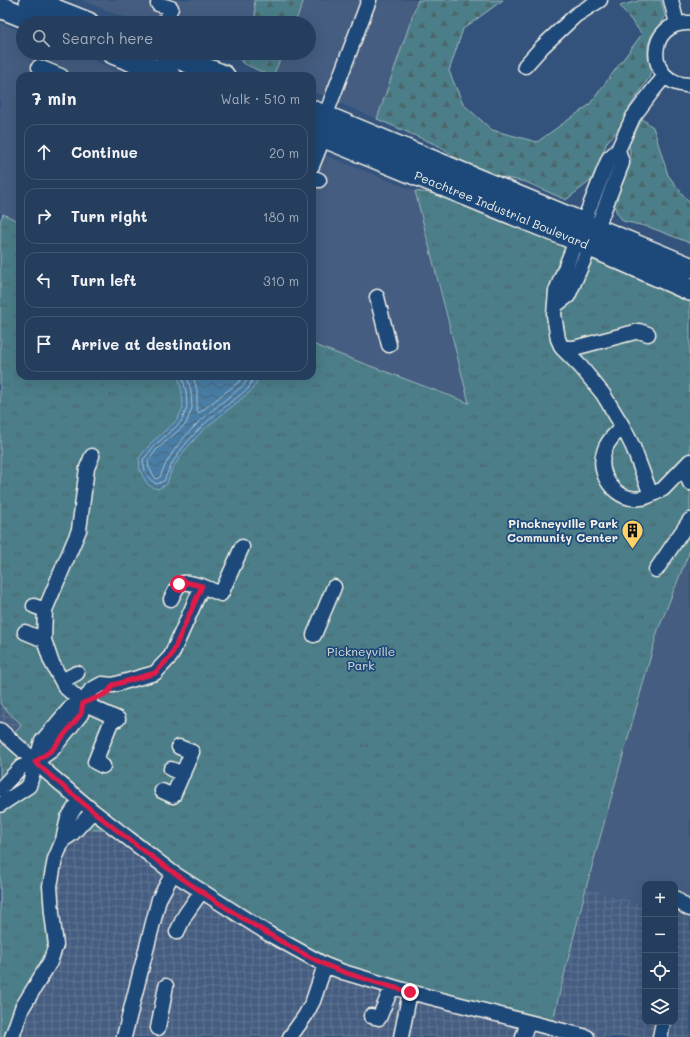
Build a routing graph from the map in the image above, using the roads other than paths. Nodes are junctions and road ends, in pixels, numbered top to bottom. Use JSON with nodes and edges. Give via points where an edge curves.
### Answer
{"nodes":[{"id":1,"x":30,"y":0,"type":"edge"},
{"id":2,"x":369,"y":0,"type":"edge"},
{"id":3,"x":600,"y":0,"type":"edge"},
{"id":4,"x":671,"y":0,"type":"edge"},
{"id":5,"x":158,"y":4,"type":"dead end"},
{"id":6,"x":0,"y":7,"type":"edge"},
{"id":7,"x":22,"y":16,"type":"edge"},
{"id":8,"x":70,"y":16,"type":"edge"},
{"id":9,"x":167,"y":16,"type":"edge"},
{"id":10,"x":684,"y":23,"type":"edge"},
{"id":11,"x":130,"y":60,"type":"edge"},
{"id":12,"x":183,"y":60,"type":"edge"},
{"id":13,"x":526,"y":66,"type":"dead end"},
{"id":14,"x":39,"y":67,"type":"dead end"},
{"id":15,"x":51,"y":72,"type":"edge"},
{"id":16,"x":160,"y":72,"type":"edge"},
{"id":17,"x":214,"y":72,"type":"edge"},
{"id":18,"x":665,"y":76,"type":"junction"},
{"id":19,"x":690,"y":85,"type":"edge"},
{"id":20,"x":316,"y":129,"type":"edge"},
{"id":21,"x":316,"y":156,"type":"edge"},
{"id":22,"x":586,"y":235,"type":"junction"},
{"id":23,"x":690,"y":268,"type":"edge"},
{"id":24,"x":690,"y":290,"type":"edge"},
{"id":25,"x":377,"y":297,"type":"dead end"},
{"id":26,"x":648,"y":334,"type":"dead end"},
{"id":27,"x":390,"y":345,"type":"dead end"},
{"id":28,"x":562,"y":348,"type":"junction"},
{"id":29,"x":623,"y":427,"type":"junction"},
{"id":30,"x":92,"y":456,"type":"dead end"},
{"id":31,"x":687,"y":464,"type":"edge"},
{"id":32,"x":690,"y":483,"type":"edge"},
{"id":33,"x":651,"y":495,"type":"junction"},
{"id":34,"x":690,"y":520,"type":"edge"},
{"id":35,"x":242,"y":547,"type":"dead end"},
{"id":36,"x":656,"y":570,"type":"dead end"},
{"id":37,"x":202,"y":586,"type":"junction"},
{"id":38,"x":334,"y":586,"type":"dead end"},
{"id":39,"x":171,"y":599,"type":"dead end"},
{"id":40,"x":25,"y":632,"type":"dead end"},
{"id":41,"x":314,"y":635,"type":"dead end"},
{"id":42,"x":44,"y":640,"type":"junction"},
{"id":43,"x":77,"y":673,"type":"dead end"},
{"id":44,"x":62,"y":681,"type":"junction"},
{"id":45,"x":83,"y":703,"type":"junction"},
{"id":46,"x":0,"y":730,"type":"edge"},
{"id":47,"x":179,"y":746,"type":"dead end"},
{"id":48,"x":35,"y":762,"type":"junction"},
{"id":49,"x":103,"y":766,"type":"dead end"},
{"id":50,"x":0,"y":789,"type":"edge"},
{"id":51,"x":162,"y":791,"type":"dead end"},
{"id":52,"x":80,"y":800,"type":"junction"},
{"id":53,"x":0,"y":805,"type":"edge"},
{"id":54,"x":93,"y":811,"type":"junction"},
{"id":55,"x":63,"y":840,"type":"junction"},
{"id":56,"x":173,"y":873,"type":"junction"},
{"id":57,"x":201,"y":892,"type":"junction"},
{"id":58,"x":678,"y":900,"type":"edge"},
{"id":59,"x":690,"y":909,"type":"edge"},
{"id":60,"x":177,"y":932,"type":"dead end"},
{"id":61,"x":325,"y":964,"type":"junction"},
{"id":62,"x":166,"y":986,"type":"dead end"},
{"id":63,"x":392,"y":987,"type":"junction"},
{"id":64,"x":410,"y":992,"type":"junction"},
{"id":65,"x":371,"y":1016,"type":"dead end"},
{"id":66,"x":528,"y":1022,"type":"junction"},
{"id":67,"x":663,"y":1025,"type":"edge"},
{"id":68,"x":158,"y":1028,"type":"dead end"},
{"id":69,"x":12,"y":1037,"type":"edge"},
{"id":70,"x":124,"y":1037,"type":"edge"},
{"id":71,"x":290,"y":1037,"type":"edge"},
{"id":72,"x":401,"y":1037,"type":"edge"},
{"id":73,"x":523,"y":1037,"type":"edge"},
{"id":74,"x":587,"y":1037,"type":"edge"},
{"id":75,"x":660,"y":1037,"type":"edge"}],
"edges":[{"from":1,"to":8,"type":"highway"},
{"from":2,"to":20,"type":"street"},
{"from":3,"to":13,"type":"street","via":[[576,15]]},
{"from":4,"to":10,"type":"street"},
{"from":5,"to":9,"type":"street","via":[[171,8]]},
{"from":6,"to":7,"type":"highway"},
{"from":10,"to":18,"type":"street","via":[[666,30],[657,46],[656,59]]},
{"from":11,"to":16,"type":"highway"},
{"from":12,"to":17,"type":"highway"},
{"from":14,"to":15,"type":"street"},
{"from":18,"to":19,"type":"street","via":[[674,82]]},
{"from":18,"to":22,"type":"street","via":[[633,117],[618,150],[622,163]]},
{"from":20,"to":21,"type":"street","via":[[320,146]]},
{"from":20,"to":22,"type":"highway","name":"Peachtree Industrial Boulevard"},
{"from":22,"to":23,"type":"highway","name":"Peachtree Industrial Boulevard"},
{"from":22,"to":24,"type":"highway","name":"Peachtree Industrial Boulevard"},
{"from":22,"to":28,"type":"street","via":[[568,296],[556,305],[555,329]]},
{"from":25,"to":27,"type":"street"},
{"from":26,"to":28,"type":"street","via":[[640,331],[574,348]]},
{"from":28,"to":29,"type":"street","via":[[603,394]]},
{"from":29,"to":33,"type":"street","via":[[634,447]]},
{"from":29,"to":33,"type":"street","via":[[615,434],[604,452],[604,474],[610,486],[619,494],[630,498]]},
{"from":30,"to":42,"type":"street","via":[[87,468],[79,530],[39,608]]},
{"from":31,"to":32,"type":"street"},
{"from":31,"to":33,"type":"street","via":[[663,489]]},
{"from":34,"to":36,"type":"street"},
{"from":35,"to":37,"type":"street","via":[[221,594]]},
{"from":37,"to":39,"type":"street","via":[[185,582],[179,584]]},
{"from":37,"to":45,"type":"street","via":[[171,656],[155,673],[113,685],[108,692]]},
{"from":38,"to":41,"type":"street"},
{"from":40,"to":42,"type":"street"},
{"from":42,"to":44,"type":"street","via":[[51,661]]},
{"from":43,"to":44,"type":"street"},
{"from":44,"to":45,"type":"street"},
{"from":45,"to":48,"type":"street","via":[[71,707],[42,741]]},
{"from":45,"to":49,"type":"street","via":[[115,718],[109,741],[95,762]]},
{"from":46,"to":48,"type":"street"},
{"from":47,"to":51,"type":"street","via":[[192,752],[177,771],[173,796]]},
{"from":48,"to":50,"type":"street","via":[[21,768]]},
{"from":48,"to":52,"type":"street"},
{"from":48,"to":53,"type":"street","via":[[29,786]]},
{"from":52,"to":54,"type":"street"},
{"from":52,"to":55,"type":"street","via":[[68,818]]},
{"from":54,"to":55,"type":"street"},
{"from":54,"to":56,"type":"street"},
{"from":55,"to":69,"type":"street","via":[[55,859],[50,886],[56,945],[50,962],[22,1008]]},
{"from":56,"to":57,"type":"street"},
{"from":56,"to":70,"type":"street","via":[[158,899]]},
{"from":57,"to":60,"type":"street"},
{"from":57,"to":61,"type":"street","via":[[269,934]]},
{"from":58,"to":59,"type":"street"},
{"from":61,"to":63,"type":"street"},
{"from":61,"to":71,"type":"street","via":[[314,1001]]},
{"from":62,"to":68,"type":"street"},
{"from":63,"to":64,"type":"street"},
{"from":63,"to":65,"type":"street","via":[[379,1018]]},
{"from":64,"to":66,"type":"street"},
{"from":64,"to":72,"type":"street"},
{"from":66,"to":73,"type":"street"},
{"from":66,"to":74,"type":"street"},
{"from":67,"to":75,"type":"street"}]}
